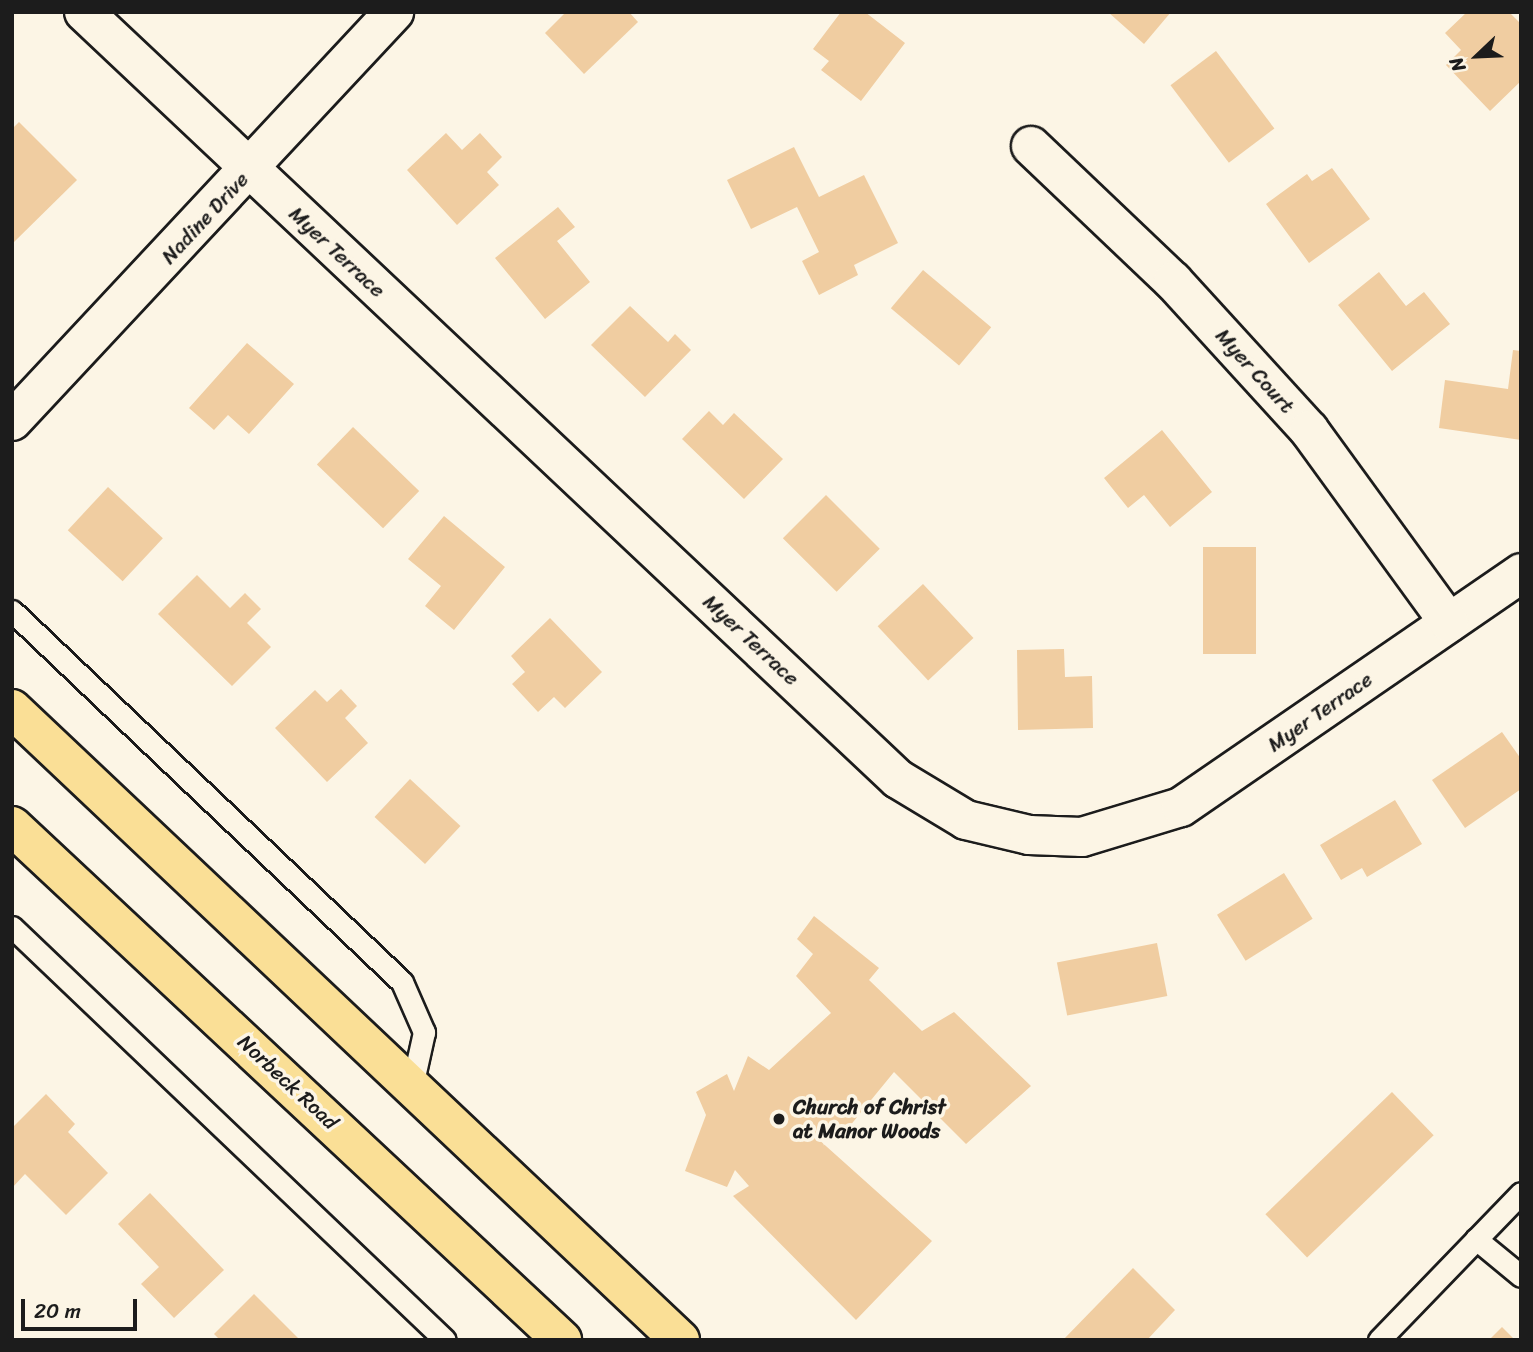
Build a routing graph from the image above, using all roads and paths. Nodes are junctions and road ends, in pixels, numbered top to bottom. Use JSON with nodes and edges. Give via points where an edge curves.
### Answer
{"nodes":[{"id":1,"x":84,"y":12,"type":"edge"},
{"id":2,"x":394,"y":12,"type":"edge"},
{"id":3,"x":1031,"y":146,"type":"dead end"},
{"id":4,"x":250,"y":171,"type":"junction"},
{"id":5,"x":12,"y":421,"type":"edge"},
{"id":6,"x":1521,"y":573,"type":"edge"},
{"id":7,"x":12,"y":611,"type":"edge"},
{"id":8,"x":1449,"y":623,"type":"junction"},
{"id":9,"x":12,"y":709,"type":"edge"},
{"id":10,"x":12,"y":826,"type":"edge"},
{"id":11,"x":12,"y":927,"type":"edge"},
{"id":12,"x":412,"y":1086,"type":"junction"},
{"id":13,"x":1521,"y":1193,"type":"edge"},
{"id":14,"x":1476,"y":1239,"type":"junction"},
{"id":15,"x":1521,"y":1276,"type":"edge"},
{"id":16,"x":445,"y":1340,"type":"edge"},
{"id":17,"x":562,"y":1340,"type":"edge"},
{"id":18,"x":680,"y":1340,"type":"edge"},
{"id":19,"x":1379,"y":1340,"type":"edge"}],
"edges":[{"from":1,"to":4,"type":"street","name":"Myer Terrace"},
{"from":2,"to":4,"type":"street","name":"Nadine Drive"},
{"from":3,"to":8,"type":"street","name":"Myer Court","via":[[1173,281],[1309,430]]},
{"from":4,"to":5,"type":"street","name":"Nadine Drive"},
{"from":4,"to":8,"type":"street","name":"Myer Terrace","via":[[898,779],[967,820],[1029,835],[1083,837],[1181,807]]},
{"from":6,"to":8,"type":"street","name":"Myer Terrace"},
{"from":7,"to":12,"type":"lane","via":[[402,982],[424,1032]]},
{"from":9,"to":12,"type":"main road"},
{"from":10,"to":17,"type":"main road","name":"Norbeck Road"},
{"from":11,"to":16,"type":"lane"},
{"from":12,"to":18,"type":"main road"},
{"from":13,"to":14,"type":"lane"},
{"from":14,"to":15,"type":"lane"},
{"from":14,"to":19,"type":"lane"}]}
